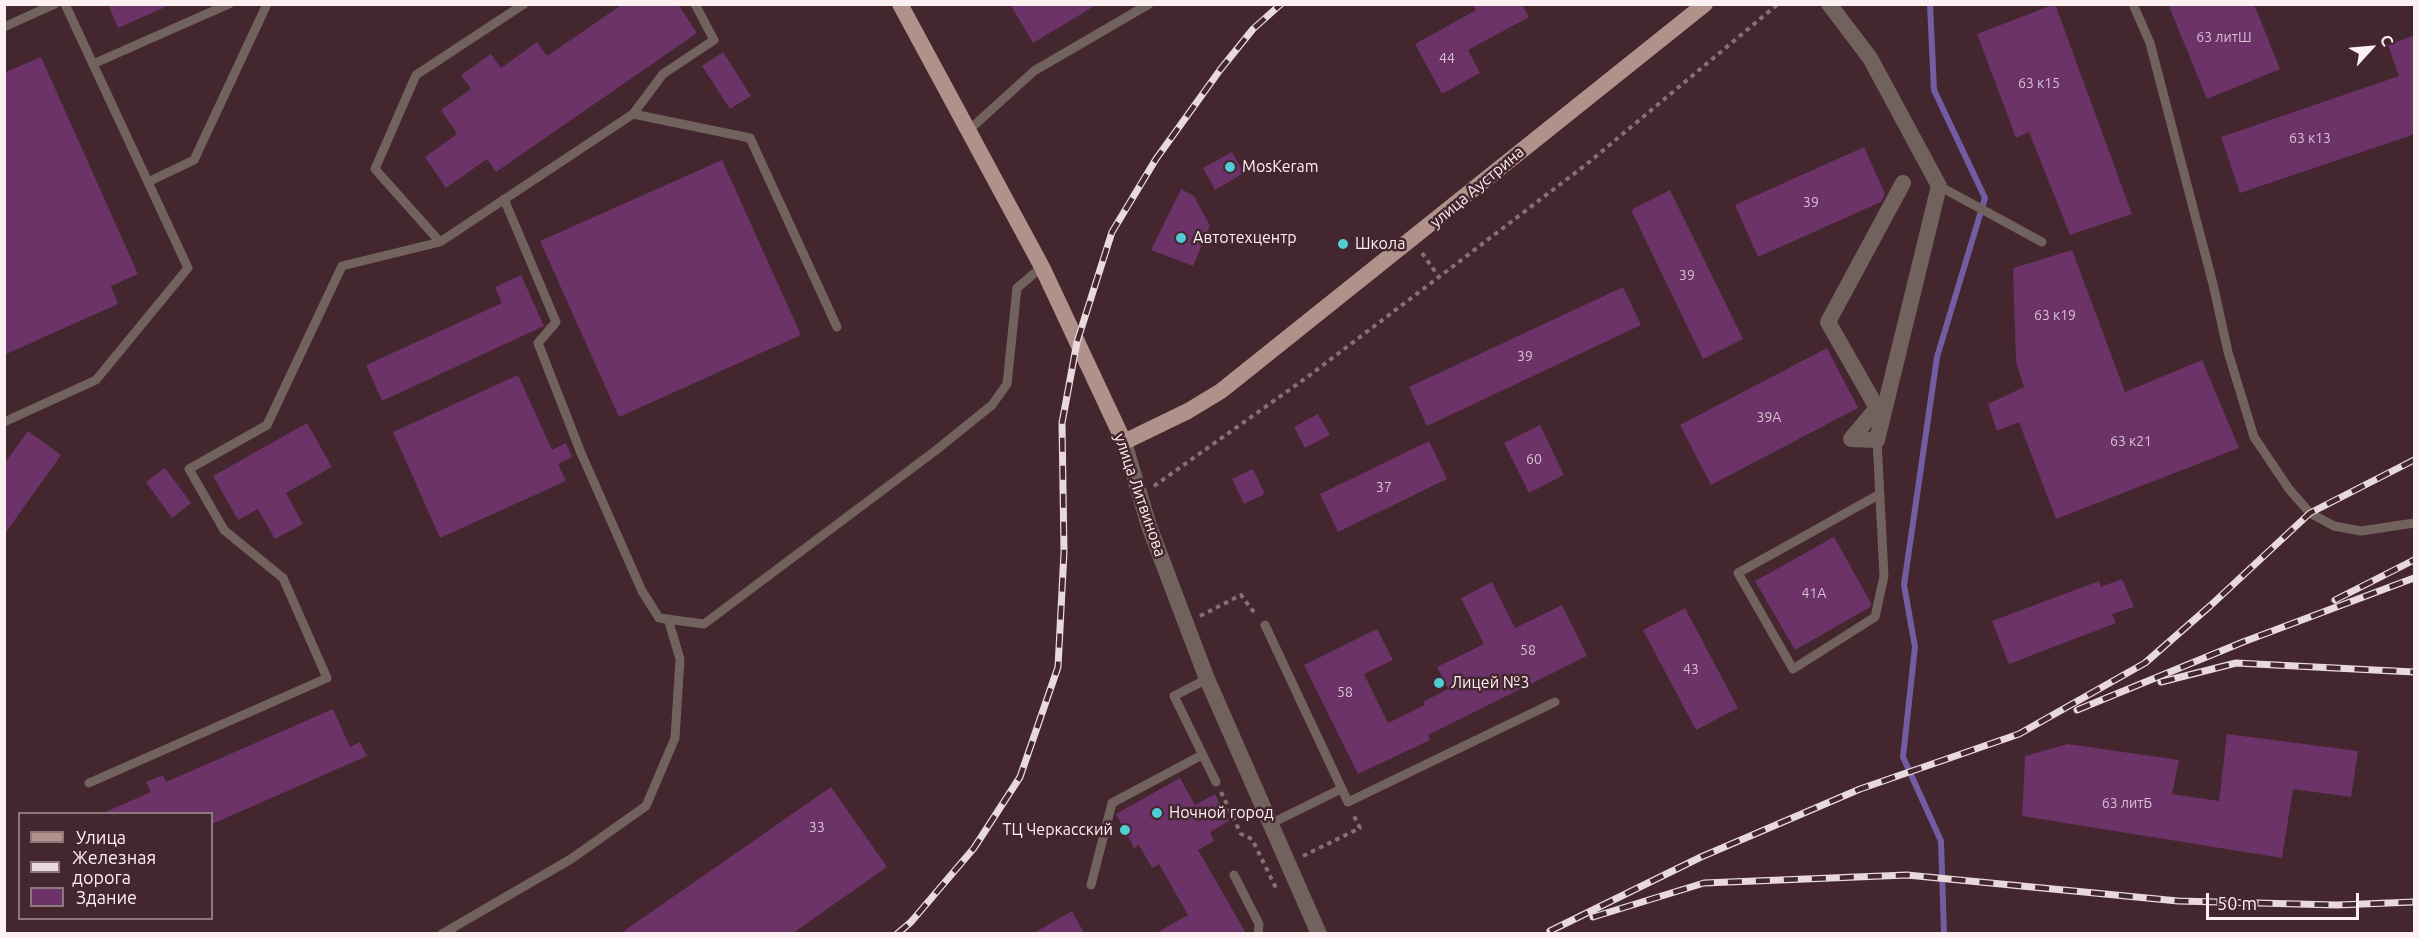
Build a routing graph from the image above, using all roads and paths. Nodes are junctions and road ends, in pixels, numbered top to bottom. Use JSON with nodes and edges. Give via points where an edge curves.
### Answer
{"nodes":[{"id":1,"x":55,"y":4,"type":"edge"},
{"id":2,"x":65,"y":4,"type":"edge"},
{"id":3,"x":229,"y":4,"type":"edge"},
{"id":4,"x":267,"y":4,"type":"edge"},
{"id":5,"x":524,"y":4,"type":"edge"},
{"id":6,"x":695,"y":4,"type":"edge"},
{"id":7,"x":900,"y":4,"type":"edge"},
{"id":8,"x":1149,"y":4,"type":"edge"},
{"id":9,"x":1705,"y":4,"type":"edge"},
{"id":10,"x":1778,"y":4,"type":"edge"},
{"id":11,"x":1829,"y":4,"type":"edge"},
{"id":12,"x":2133,"y":4,"type":"edge"},
{"id":13,"x":4,"y":27,"type":"edge"},
{"id":14,"x":93,"y":64,"type":"junction"},
{"id":15,"x":633,"y":114,"type":"junction"},
{"id":16,"x":969,"y":130,"type":"junction"},
{"id":17,"x":148,"y":182,"type":"junction"},
{"id":18,"x":1904,"y":183,"type":"dead end"},
{"id":19,"x":1939,"y":186,"type":"junction"},
{"id":20,"x":504,"y":200,"type":"junction"},
{"id":21,"x":1413,"y":240,"type":"junction"},
{"id":22,"x":440,"y":242,"type":"junction"},
{"id":23,"x":2042,"y":242,"type":"dead end"},
{"id":24,"x":1042,"y":267,"type":"junction"},
{"id":25,"x":1439,"y":277,"type":"junction"},
{"id":26,"x":837,"y":327,"type":"dead end"},
{"id":27,"x":4,"y":422,"type":"edge"},
{"id":28,"x":1877,"y":440,"type":"junction"},
{"id":29,"x":1124,"y":442,"type":"junction"},
{"id":30,"x":1880,"y":494,"type":"dead end"},
{"id":31,"x":1140,"y":496,"type":"junction"},
{"id":32,"x":2415,"y":523,"type":"edge"},
{"id":33,"x":668,"y":619,"type":"junction"},
{"id":34,"x":1186,"y":623,"type":"junction"},
{"id":35,"x":1265,"y":625,"type":"joint"},
{"id":36,"x":1207,"y":680,"type":"junction"},
{"id":37,"x":1555,"y":702,"type":"dead end"},
{"id":38,"x":1202,"y":755,"type":"junction"},
{"id":39,"x":1216,"y":782,"type":"joint"},
{"id":40,"x":90,"y":783,"type":"dead end"},
{"id":41,"x":1341,"y":789,"type":"junction"},
{"id":42,"x":1348,"y":802,"type":"junction"},
{"id":43,"x":1270,"y":824,"type":"junction"},
{"id":44,"x":1289,"y":863,"type":"junction"},
{"id":45,"x":1234,"y":875,"type":"dead end"},
{"id":46,"x":1091,"y":885,"type":"dead end"},
{"id":47,"x":1280,"y":896,"type":"dead end"},
{"id":48,"x":442,"y":933,"type":"edge"},
{"id":49,"x":1258,"y":933,"type":"edge"},
{"id":50,"x":1319,"y":933,"type":"edge"}],
"edges":[{"from":1,"to":13,"type":"lane"},
{"from":2,"to":14,"type":"lane"},
{"from":3,"to":14,"type":"lane"},
{"from":4,"to":17,"type":"lane","via":[[194,160]]},
{"from":5,"to":22,"type":"lane","via":[[417,75],[375,169]]},
{"from":6,"to":15,"type":"lane","via":[[714,40],[663,74]]},
{"from":7,"to":16,"type":"main road","name":"улица Литвинова"},
{"from":8,"to":16,"type":"lane","via":[[1034,71]]},
{"from":9,"to":21,"type":"main road","name":"улица Аустрина"},
{"from":10,"to":25,"type":"path","via":[[1588,163]]},
{"from":11,"to":19,"type":"street","via":[[1870,58]]},
{"from":12,"to":32,"type":"lane","via":[[2150,43],[2228,352],[2254,437],[2310,513],[2334,526],[2361,531]]},
{"from":14,"to":17,"type":"lane"},
{"from":15,"to":20,"type":"lane"},
{"from":15,"to":26,"type":"lane","via":[[750,138]]},
{"from":16,"to":24,"type":"main road","name":"улица Литвинова"},
{"from":17,"to":27,"type":"lane","via":[[188,268],[96,380]]},
{"from":18,"to":28,"type":"street","via":[[1828,322],[1877,408],[1851,440]]},
{"from":19,"to":23,"type":"lane"},
{"from":19,"to":28,"type":"street"},
{"from":20,"to":22,"type":"lane"},
{"from":20,"to":33,"type":"lane","via":[[556,322],[538,343],[642,591],[659,618]]},
{"from":21,"to":25,"type":"path"},
{"from":21,"to":29,"type":"main road","name":"улица Аустрина","via":[[1221,391]]},
{"from":22,"to":40,"type":"lane","via":[[342,266],[267,425],[189,470],[224,530],[283,578],[327,678]]},
{"from":24,"to":29,"type":"main road","name":"улица Литвинова"},
{"from":24,"to":33,"type":"lane","via":[[1017,288],[1007,384],[992,405],[704,624]]},
{"from":25,"to":31,"type":"path"},
{"from":28,"to":30,"type":"lane","via":[[1880,485],[1884,576],[1875,617],[1793,669],[1738,573]]},
{"from":29,"to":31,"type":"street","name":"улица Литвинова"},
{"from":31,"to":34,"type":"street","name":"улица Литвинова"},
{"from":33,"to":48,"type":"lane","via":[[680,658],[675,738],[646,806],[571,859]]},
{"from":34,"to":35,"type":"path","via":[[1241,596]]},
{"from":34,"to":36,"type":"street","name":"улица Литвинова"},
{"from":35,"to":41,"type":"lane"},
{"from":36,"to":38,"type":"lane","via":[[1174,696]]},
{"from":36,"to":43,"type":"street","name":"улица Литвинова"},
{"from":37,"to":42,"type":"lane"},
{"from":38,"to":39,"type":"lane"},
{"from":38,"to":46,"type":"lane","via":[[1112,803]]},
{"from":39,"to":47,"type":"path","via":[[1241,834],[1252,839]]},
{"from":41,"to":42,"type":"lane"},
{"from":41,"to":43,"type":"lane"},
{"from":42,"to":44,"type":"path","via":[[1360,828]]},
{"from":43,"to":44,"type":"street","name":"улица Литвинова"},
{"from":44,"to":50,"type":"street","name":"улица Литвинова"},
{"from":45,"to":49,"type":"lane","via":[[1259,924]]}]}
